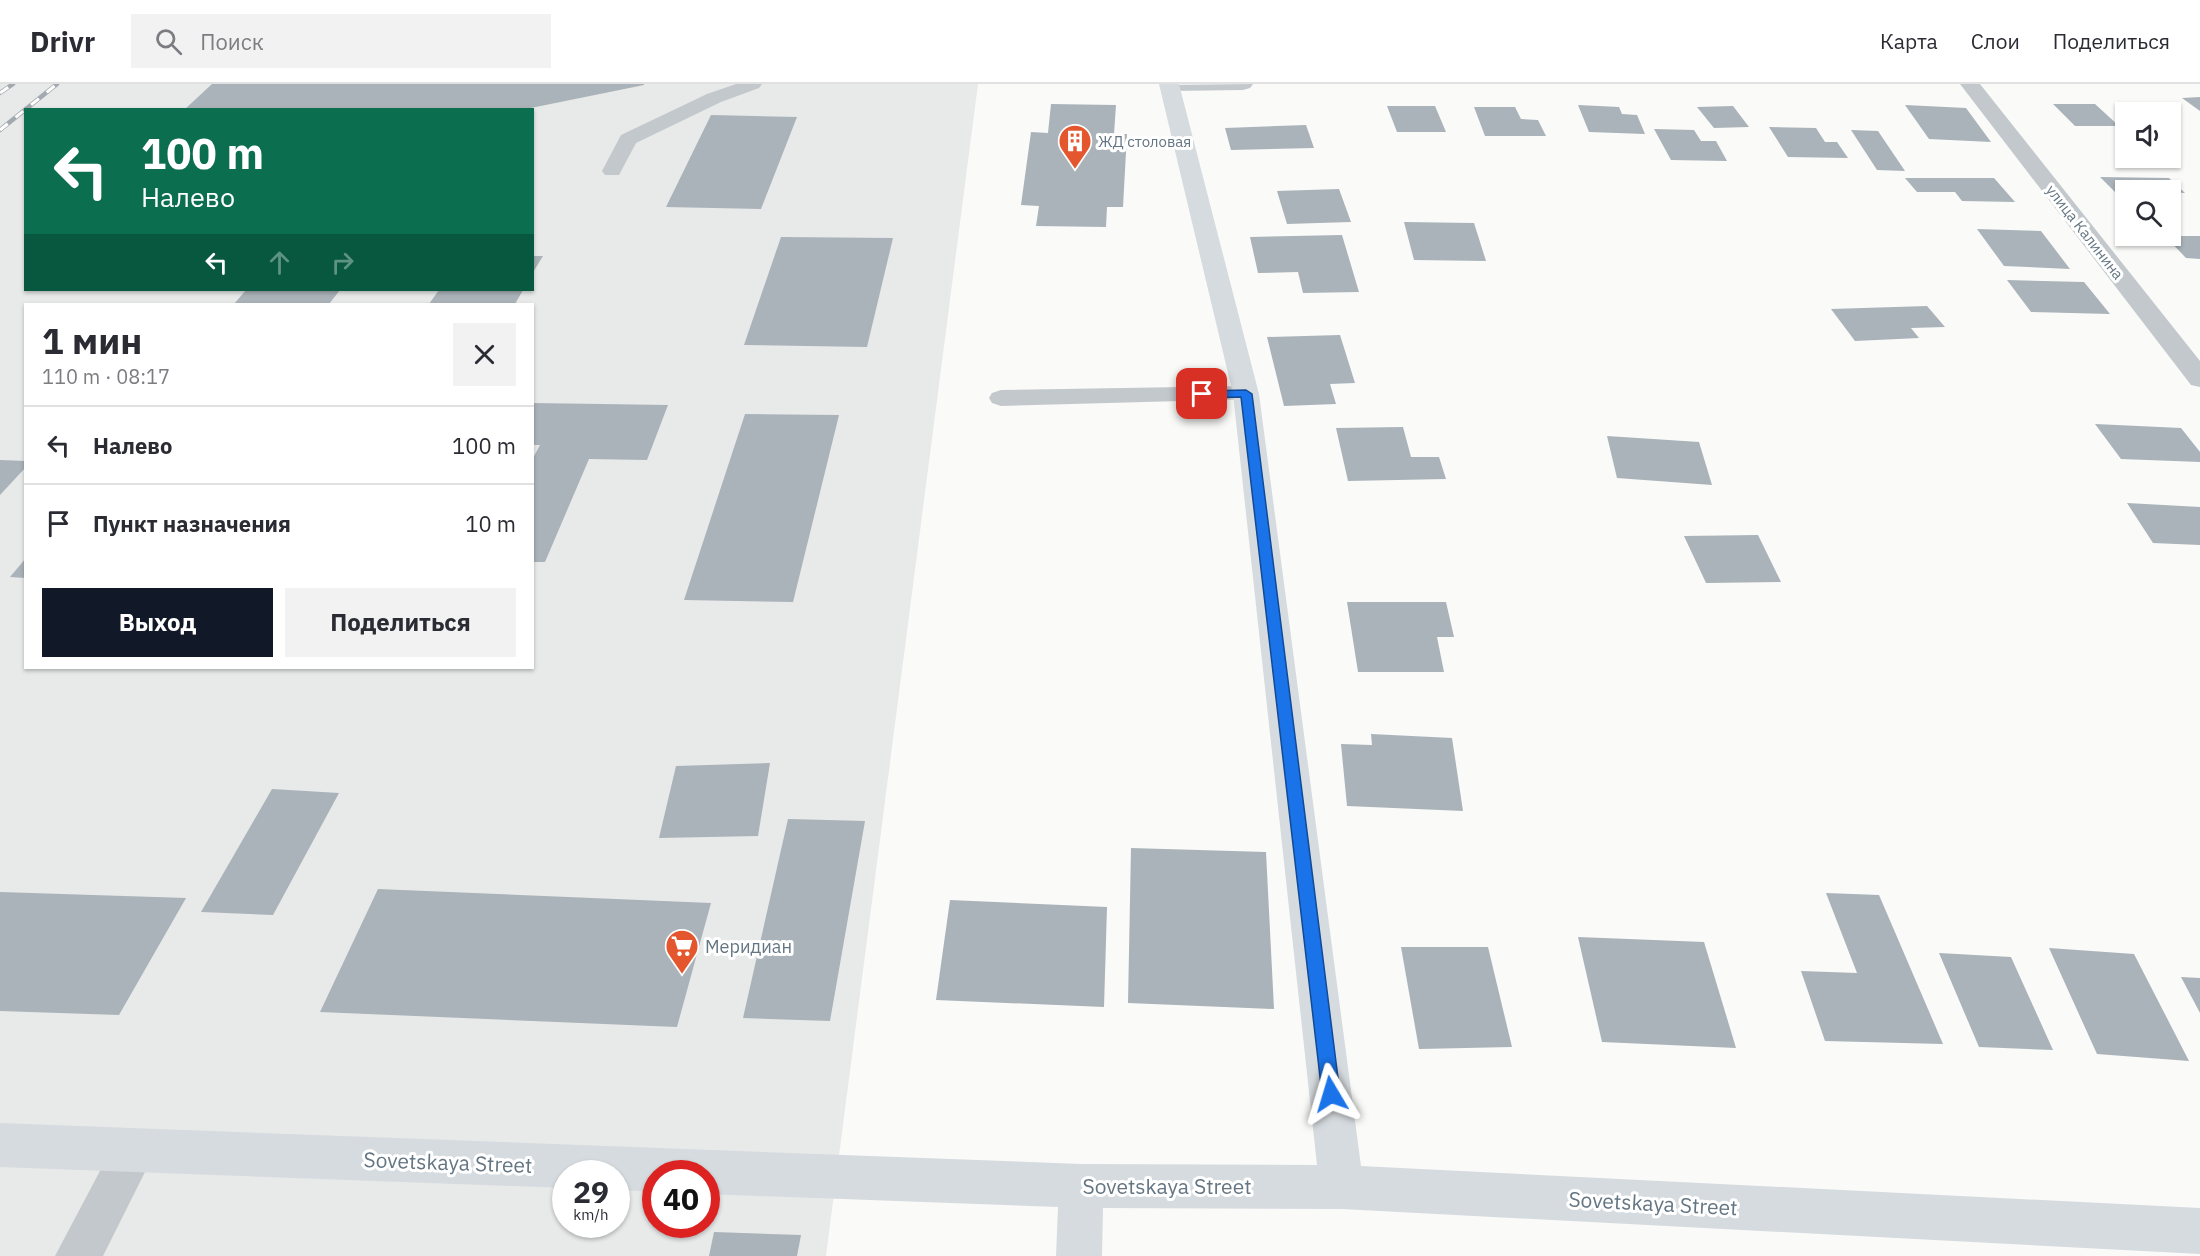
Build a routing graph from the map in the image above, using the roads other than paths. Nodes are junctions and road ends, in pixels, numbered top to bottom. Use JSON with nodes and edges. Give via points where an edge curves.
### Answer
{"nodes":[{"id":1,"x":753,"y":84,"type":"edge"},
{"id":2,"x":1170,"y":84,"type":"edge"},
{"id":3,"x":1243,"y":84,"type":"edge"},
{"id":4,"x":1970,"y":84,"type":"edge"},
{"id":5,"x":612,"y":171,"type":"dead end"},
{"id":6,"x":2200,"y":379,"type":"edge"},
{"id":7,"x":1246,"y":394,"type":"junction"},
{"id":8,"x":1001,"y":398,"type":"dead end"},
{"id":9,"x":0,"y":1145,"type":"edge"},
{"id":10,"x":134,"y":1150,"type":"junction"},
{"id":11,"x":1081,"y":1186,"type":"junction"},
{"id":12,"x":1342,"y":1187,"type":"junction"},
{"id":13,"x":2200,"y":1231,"type":"edge"},
{"id":14,"x":78,"y":1256,"type":"edge"},
{"id":15,"x":1079,"y":1256,"type":"edge"}],
"edges":[{"from":1,"to":5,"type":"lane","via":[[628,139]]},
{"from":2,"to":3,"type":"street"},
{"from":2,"to":7,"type":"street"},
{"from":4,"to":6,"type":"street","name":"улица Калинина"},
{"from":7,"to":8,"type":"lane"},
{"from":7,"to":12,"type":"street"},
{"from":9,"to":10,"type":"street","name":"Sovetskaya Street"},
{"from":10,"to":11,"type":"street","name":"Sovetskaya Street"},
{"from":10,"to":14,"type":"street"},
{"from":11,"to":12,"type":"street","name":"Sovetskaya Street"},
{"from":11,"to":15,"type":"street"},
{"from":12,"to":13,"type":"street","name":"Sovetskaya Street"}]}
